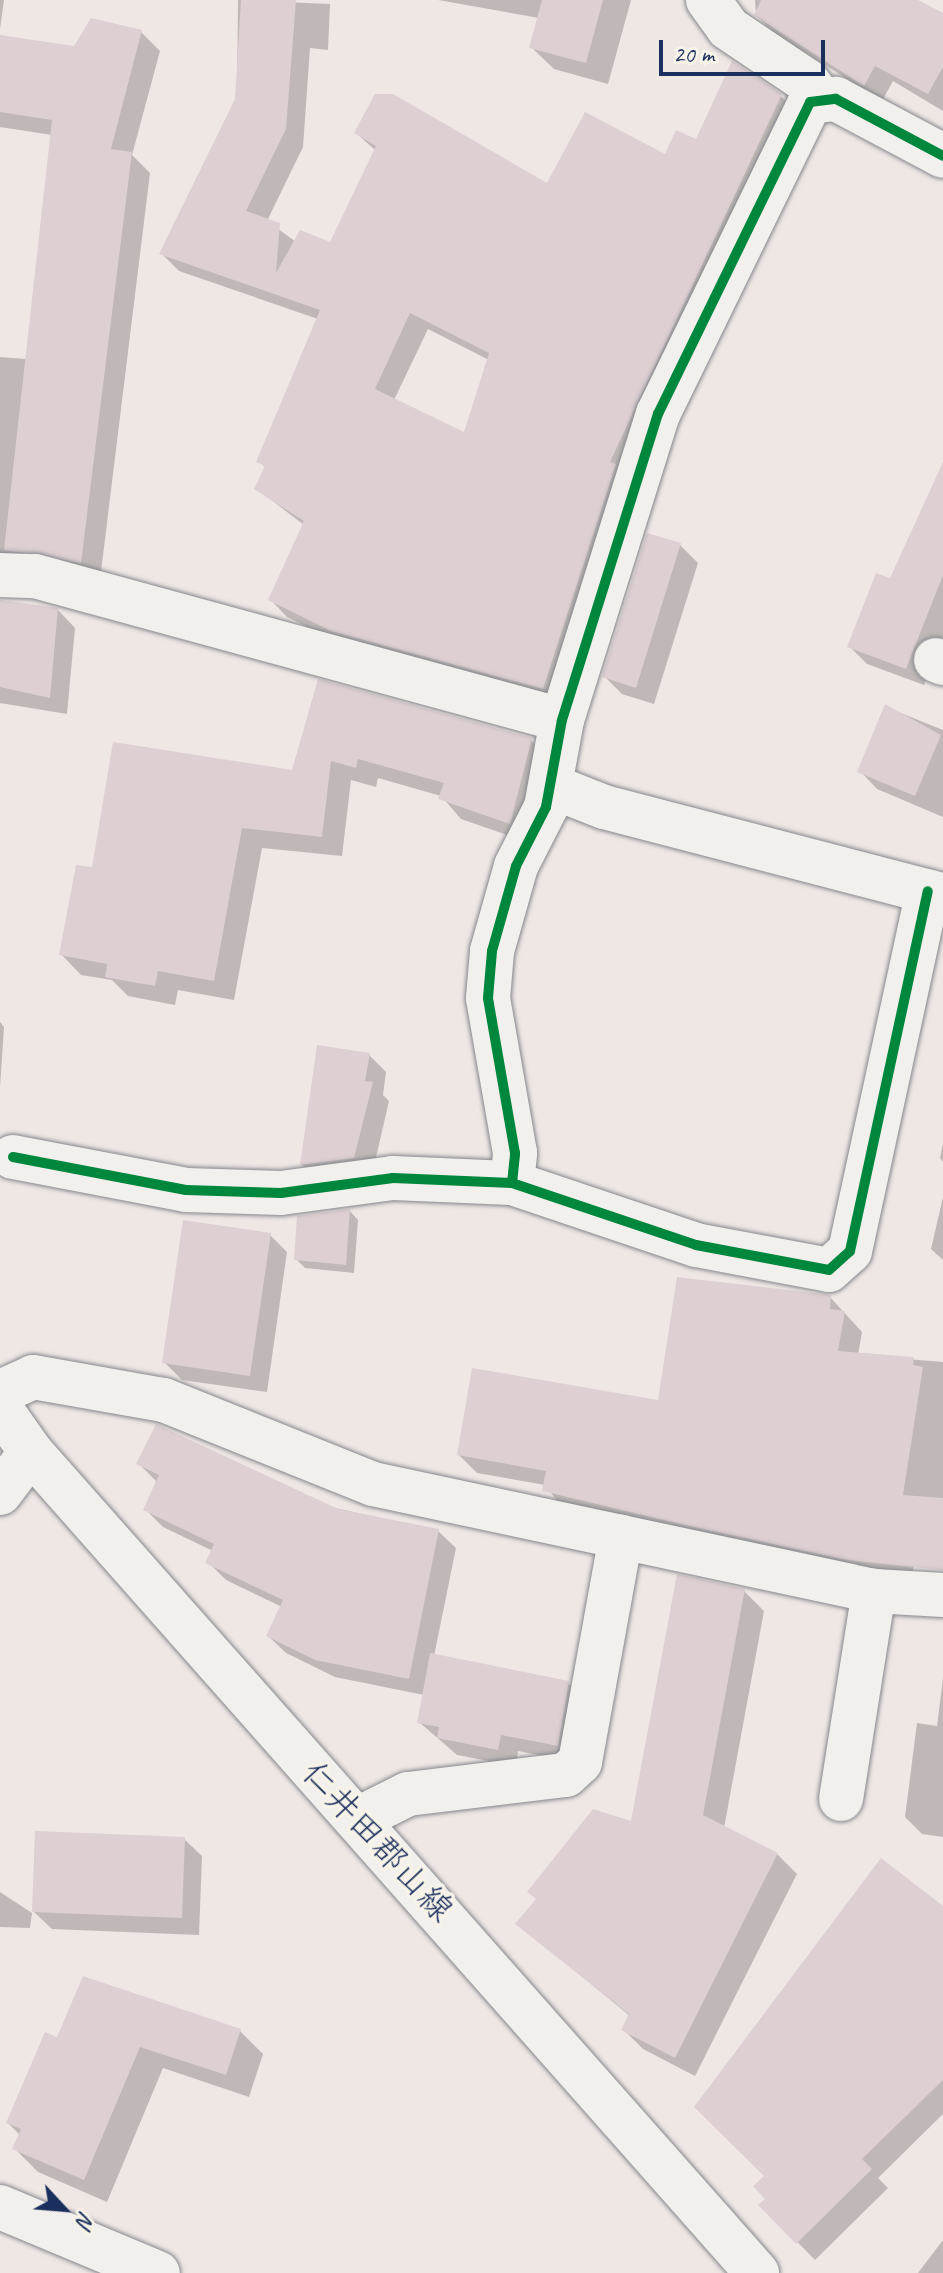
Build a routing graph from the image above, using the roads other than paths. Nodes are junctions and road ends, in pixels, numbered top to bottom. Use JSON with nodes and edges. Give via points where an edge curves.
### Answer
{"nodes":[{"id":1,"x":708,"y":0,"type":"edge"},
{"id":2,"x":820,"y":98,"type":"junction"},
{"id":3,"x":943,"y":156,"type":"edge"},
{"id":4,"x":0,"y":575,"type":"edge"},
{"id":5,"x":562,"y":720,"type":"junction"},
{"id":6,"x":551,"y":786,"type":"junction"},
{"id":7,"x":936,"y":893,"type":"edge"},
{"id":8,"x":13,"y":1157,"type":"dead end"},
{"id":9,"x":512,"y":1183,"type":"junction"},
{"id":10,"x":0,"y":1392,"type":"edge"},
{"id":11,"x":0,"y":1408,"type":"edge"},
{"id":12,"x":31,"y":1452,"type":"junction"},
{"id":13,"x":0,"y":1493,"type":"edge"},
{"id":14,"x":621,"y":1537,"type":"junction"},
{"id":15,"x":874,"y":1591,"type":"junction"},
{"id":16,"x":943,"y":1595,"type":"edge"},
{"id":17,"x":841,"y":1799,"type":"dead end"},
{"id":18,"x":358,"y":1819,"type":"junction"},
{"id":19,"x":0,"y":2207,"type":"edge"},
{"id":20,"x":88,"y":2260,"type":"edge"},
{"id":21,"x":158,"y":2273,"type":"edge"},
{"id":22,"x":757,"y":2273,"type":"edge"}],
"edges":[{"from":1,"to":2,"type":"street","via":[[735,35],[807,81]]},
{"from":2,"to":3,"type":"street","via":[[836,99]]},
{"from":2,"to":5,"type":"street","via":[[803,113],[658,414]]},
{"from":4,"to":5,"type":"street","via":[[35,576]]},
{"from":5,"to":6,"type":"street"},
{"from":6,"to":7,"type":"street","via":[[604,807]]},
{"from":6,"to":9,"type":"street","via":[[516,866],[492,951],[488,998],[515,1153]]},
{"from":7,"to":9,"type":"street","via":[[850,1251],[829,1270],[696,1245]]},
{"from":8,"to":9,"type":"street","via":[[186,1190],[281,1193],[393,1178]]},
{"from":10,"to":14,"type":"street","via":[[33,1377],[164,1400],[338,1474]]},
{"from":11,"to":12,"type":"street","name":"仁井田郡山線"},
{"from":12,"to":13,"type":"street"},
{"from":12,"to":18,"type":"street","name":"仁井田郡山線"},
{"from":14,"to":15,"type":"street"},
{"from":14,"to":18,"type":"street","via":[[580,1762],[566,1775],[408,1794]]},
{"from":15,"to":16,"type":"street"},
{"from":15,"to":17,"type":"street"},
{"from":18,"to":22,"type":"street","name":"仁井田郡山線"},
{"from":19,"to":20,"type":"street"},
{"from":20,"to":21,"type":"street"}]}
